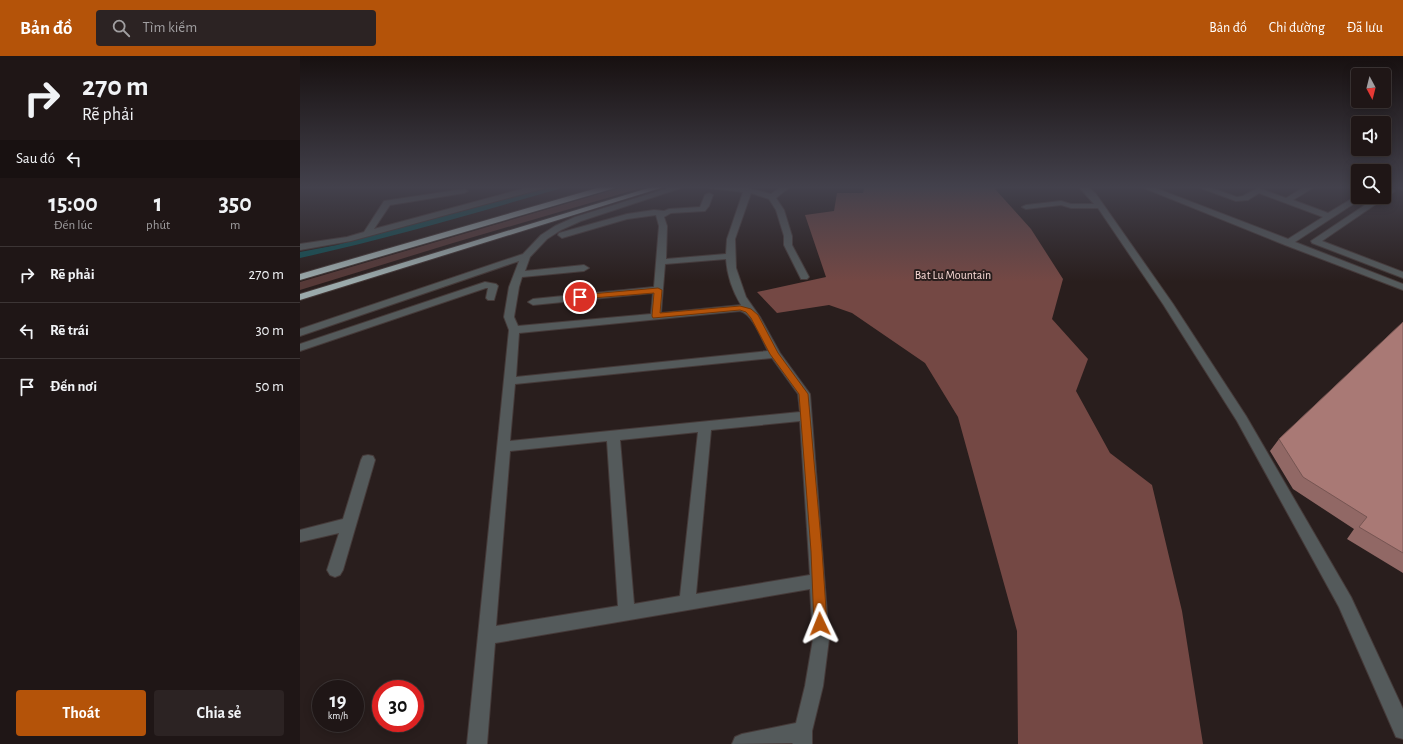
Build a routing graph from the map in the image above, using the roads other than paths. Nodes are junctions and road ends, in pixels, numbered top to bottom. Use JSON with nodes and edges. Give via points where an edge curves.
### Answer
{"nodes":[{"id":1,"x":377,"y":218,"type":"edge"},
{"id":2,"x":425,"y":218,"type":"edge"},
{"id":3,"x":502,"y":218,"type":"edge"},
{"id":4,"x":557,"y":218,"type":"edge"},
{"id":5,"x":581,"y":218,"type":"edge"},
{"id":6,"x":622,"y":218,"type":"edge"},
{"id":7,"x":661,"y":218,"type":"edge"},
{"id":8,"x":737,"y":218,"type":"edge"},
{"id":9,"x":782,"y":218,"type":"edge"},
{"id":10,"x":1108,"y":218,"type":"edge"},
{"id":11,"x":1223,"y":218,"type":"edge"},
{"id":12,"x":1326,"y":218,"type":"edge"},
{"id":13,"x":1350,"y":218,"type":"edge"},
{"id":14,"x":367,"y":234,"type":"junction"},
{"id":15,"x":562,"y":235,"type":"dead end"},
{"id":16,"x":1288,"y":243,"type":"junction"},
{"id":17,"x":300,"y":247,"type":"edge"},
{"id":18,"x":526,"y":256,"type":"junction"},
{"id":19,"x":730,"y":256,"type":"junction"},
{"id":20,"x":661,"y":262,"type":"junction"},
{"id":21,"x":584,"y":268,"type":"dead end"},
{"id":22,"x":1403,"y":274,"type":"edge"},
{"id":23,"x":300,"y":276,"type":"edge"},
{"id":24,"x":518,"y":276,"type":"junction"},
{"id":25,"x":804,"y":277,"type":"dead end"},
{"id":26,"x":1403,"y":287,"type":"edge"},
{"id":27,"x":658,"y":290,"type":"junction"},
{"id":28,"x":300,"y":296,"type":"edge"},
{"id":29,"x":491,"y":298,"type":"dead end"},
{"id":30,"x":533,"y":302,"type":"dead end"},
{"id":31,"x":749,"y":310,"type":"junction"},
{"id":32,"x":656,"y":316,"type":"junction"},
{"id":33,"x":514,"y":330,"type":"junction"},
{"id":34,"x":300,"y":333,"type":"edge"},
{"id":35,"x":300,"y":348,"type":"edge"},
{"id":36,"x":775,"y":354,"type":"junction"},
{"id":37,"x":510,"y":381,"type":"junction"},
{"id":38,"x":806,"y":416,"type":"junction"},
{"id":39,"x":705,"y":426,"type":"junction"},
{"id":40,"x":613,"y":436,"type":"junction"},
{"id":41,"x":504,"y":447,"type":"junction"},
{"id":42,"x":368,"y":460,"type":"dead end"},
{"id":43,"x":349,"y":524,"type":"junction"},
{"id":44,"x":300,"y":536,"type":"edge"},
{"id":45,"x":334,"y":570,"type":"dead end"},
{"id":46,"x":818,"y":581,"type":"junction"},
{"id":47,"x":687,"y":602,"type":"junction"},
{"id":48,"x":627,"y":612,"type":"junction"},
{"id":49,"x":486,"y":636,"type":"junction"},
{"id":50,"x":1403,"y":730,"type":"edge"},
{"id":51,"x":802,"y":738,"type":"edge"},
{"id":52,"x":477,"y":744,"type":"edge"},
{"id":53,"x":742,"y":744,"type":"edge"}],
"edges":[{"from":1,"to":14,"type":"street"},
{"from":2,"to":14,"type":"street"},
{"from":3,"to":23,"type":"highway"},
{"from":4,"to":28,"type":"highway"},
{"from":5,"to":18,"type":"street","via":[[544,237]]},
{"from":6,"to":15,"type":"street"},
{"from":7,"to":20,"type":"street","via":[[663,226]]},
{"from":8,"to":19,"type":"street","via":[[731,239]]},
{"from":9,"to":25,"type":"street","via":[[788,245]]},
{"from":10,"to":50,"type":"street","via":[[1168,304],[1242,419],[1345,602]]},
{"from":11,"to":16,"type":"street"},
{"from":12,"to":16,"type":"street"},
{"from":13,"to":22,"type":"street","via":[[1315,241]]},
{"from":14,"to":17,"type":"street"},
{"from":16,"to":26,"type":"street"},
{"from":18,"to":24,"type":"street"},
{"from":18,"to":34,"type":"street"},
{"from":19,"to":20,"type":"street"},
{"from":19,"to":31,"type":"street","via":[[731,268],[741,297]]},
{"from":20,"to":27,"type":"street"},
{"from":21,"to":24,"type":"street"},
{"from":24,"to":33,"type":"street","via":[[509,317]]},
{"from":27,"to":30,"type":"street"},
{"from":27,"to":32,"type":"street"},
{"from":29,"to":35,"type":"street","via":[[493,286],[485,285]]},
{"from":31,"to":32,"type":"street","via":[[740,308]]},
{"from":31,"to":36,"type":"street"},
{"from":32,"to":33,"type":"street"},
{"from":33,"to":37,"type":"street"},
{"from":36,"to":37,"type":"street"},
{"from":36,"to":38,"type":"street","via":[[804,394]]},
{"from":37,"to":41,"type":"street"},
{"from":38,"to":39,"type":"street"},
{"from":38,"to":46,"type":"street"},
{"from":39,"to":40,"type":"street"},
{"from":39,"to":47,"type":"street"},
{"from":40,"to":41,"type":"street"},
{"from":40,"to":48,"type":"street"},
{"from":41,"to":49,"type":"street"},
{"from":42,"to":43,"type":"street"},
{"from":43,"to":44,"type":"street"},
{"from":43,"to":45,"type":"street"},
{"from":46,"to":47,"type":"street"},
{"from":46,"to":51,"type":"street","via":[[821,639]]},
{"from":47,"to":48,"type":"street"},
{"from":48,"to":49,"type":"street"},
{"from":49,"to":52,"type":"street"},
{"from":51,"to":53,"type":"street"}]}
